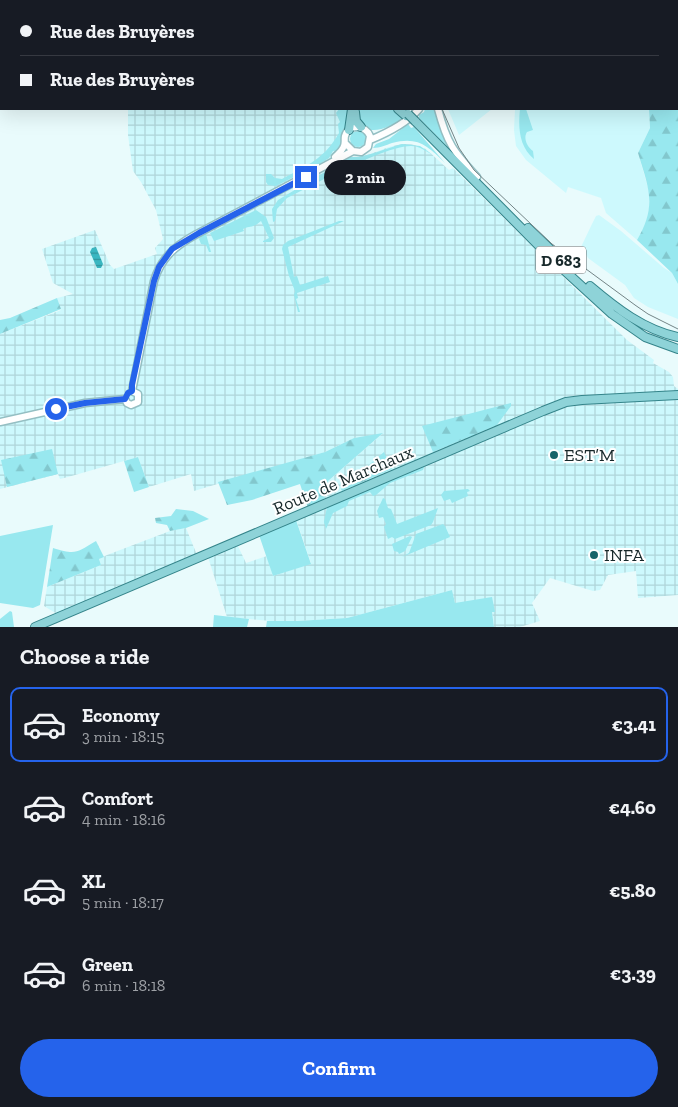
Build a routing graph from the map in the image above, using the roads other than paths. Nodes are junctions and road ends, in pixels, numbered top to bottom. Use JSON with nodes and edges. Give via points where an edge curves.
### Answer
{"nodes":[{"id":1,"x":354,"y":110,"type":"edge"},
{"id":2,"x":354,"y":110,"type":"edge"},
{"id":3,"x":418,"y":110,"type":"edge"},
{"id":4,"x":438,"y":110,"type":"edge"},
{"id":5,"x":405,"y":112,"type":"edge"},
{"id":6,"x":415,"y":121,"type":"junction"},
{"id":7,"x":361,"y":127,"type":"junction"},
{"id":8,"x":349,"y":130,"type":"junction"},
{"id":9,"x":370,"y":136,"type":"junction"},
{"id":10,"x":345,"y":143,"type":"junction"},
{"id":11,"x":353,"y":151,"type":"junction"},
{"id":12,"x":325,"y":167,"type":"junction"},
{"id":13,"x":477,"y":177,"type":"junction"},
{"id":14,"x":585,"y":288,"type":"junction"},
{"id":15,"x":678,"y":339,"type":"edge"},
{"id":16,"x":678,"y":349,"type":"edge"},
{"id":17,"x":132,"y":391,"type":"junction"},
{"id":18,"x":676,"y":394,"type":"edge"},
{"id":19,"x":125,"y":399,"type":"junction"},
{"id":20,"x":0,"y":422,"type":"edge"},
{"id":21,"x":35,"y":627,"type":"edge"}],
"edges":[{"from":1,"to":7,"type":"main road"},
{"from":2,"to":8,"type":"main road"},
{"from":3,"to":9,"type":"street","via":[[384,134]]},
{"from":4,"to":13,"type":"street","via":[[453,150]]},
{"from":5,"to":6,"type":"main road","number":"D 683","bridge":true},
{"from":6,"to":13,"type":"main road","number":"D 683"},
{"from":6,"to":14,"type":"main road","number":"D 683"},
{"from":7,"to":8,"type":"street"},
{"from":7,"to":9,"type":"street"},
{"from":8,"to":10,"type":"street"},
{"from":9,"to":11,"type":"street","via":[[365,150]]},
{"from":10,"to":11,"type":"street"},
{"from":10,"to":12,"type":"street"},
{"from":11,"to":12,"type":"street"},
{"from":12,"to":17,"type":"street","via":[[172,249],[159,267],[154,281]]},
{"from":13,"to":15,"type":"main road","number":"D 683","via":[[605,299],[640,322]]},
{"from":14,"to":15,"type":"main road","via":[[624,319],[664,338]]},
{"from":14,"to":16,"type":"main road","number":"D 683","via":[[630,328]]},
{"from":17,"to":19,"type":"street"},
{"from":17,"to":19,"type":"street","via":[[139,396],[137,403],[129,404]]},
{"from":18,"to":21,"type":"main road","name":"Route de Marchaux","via":[[566,402]]},
{"from":19,"to":20,"type":"street","via":[[85,403]]}]}
